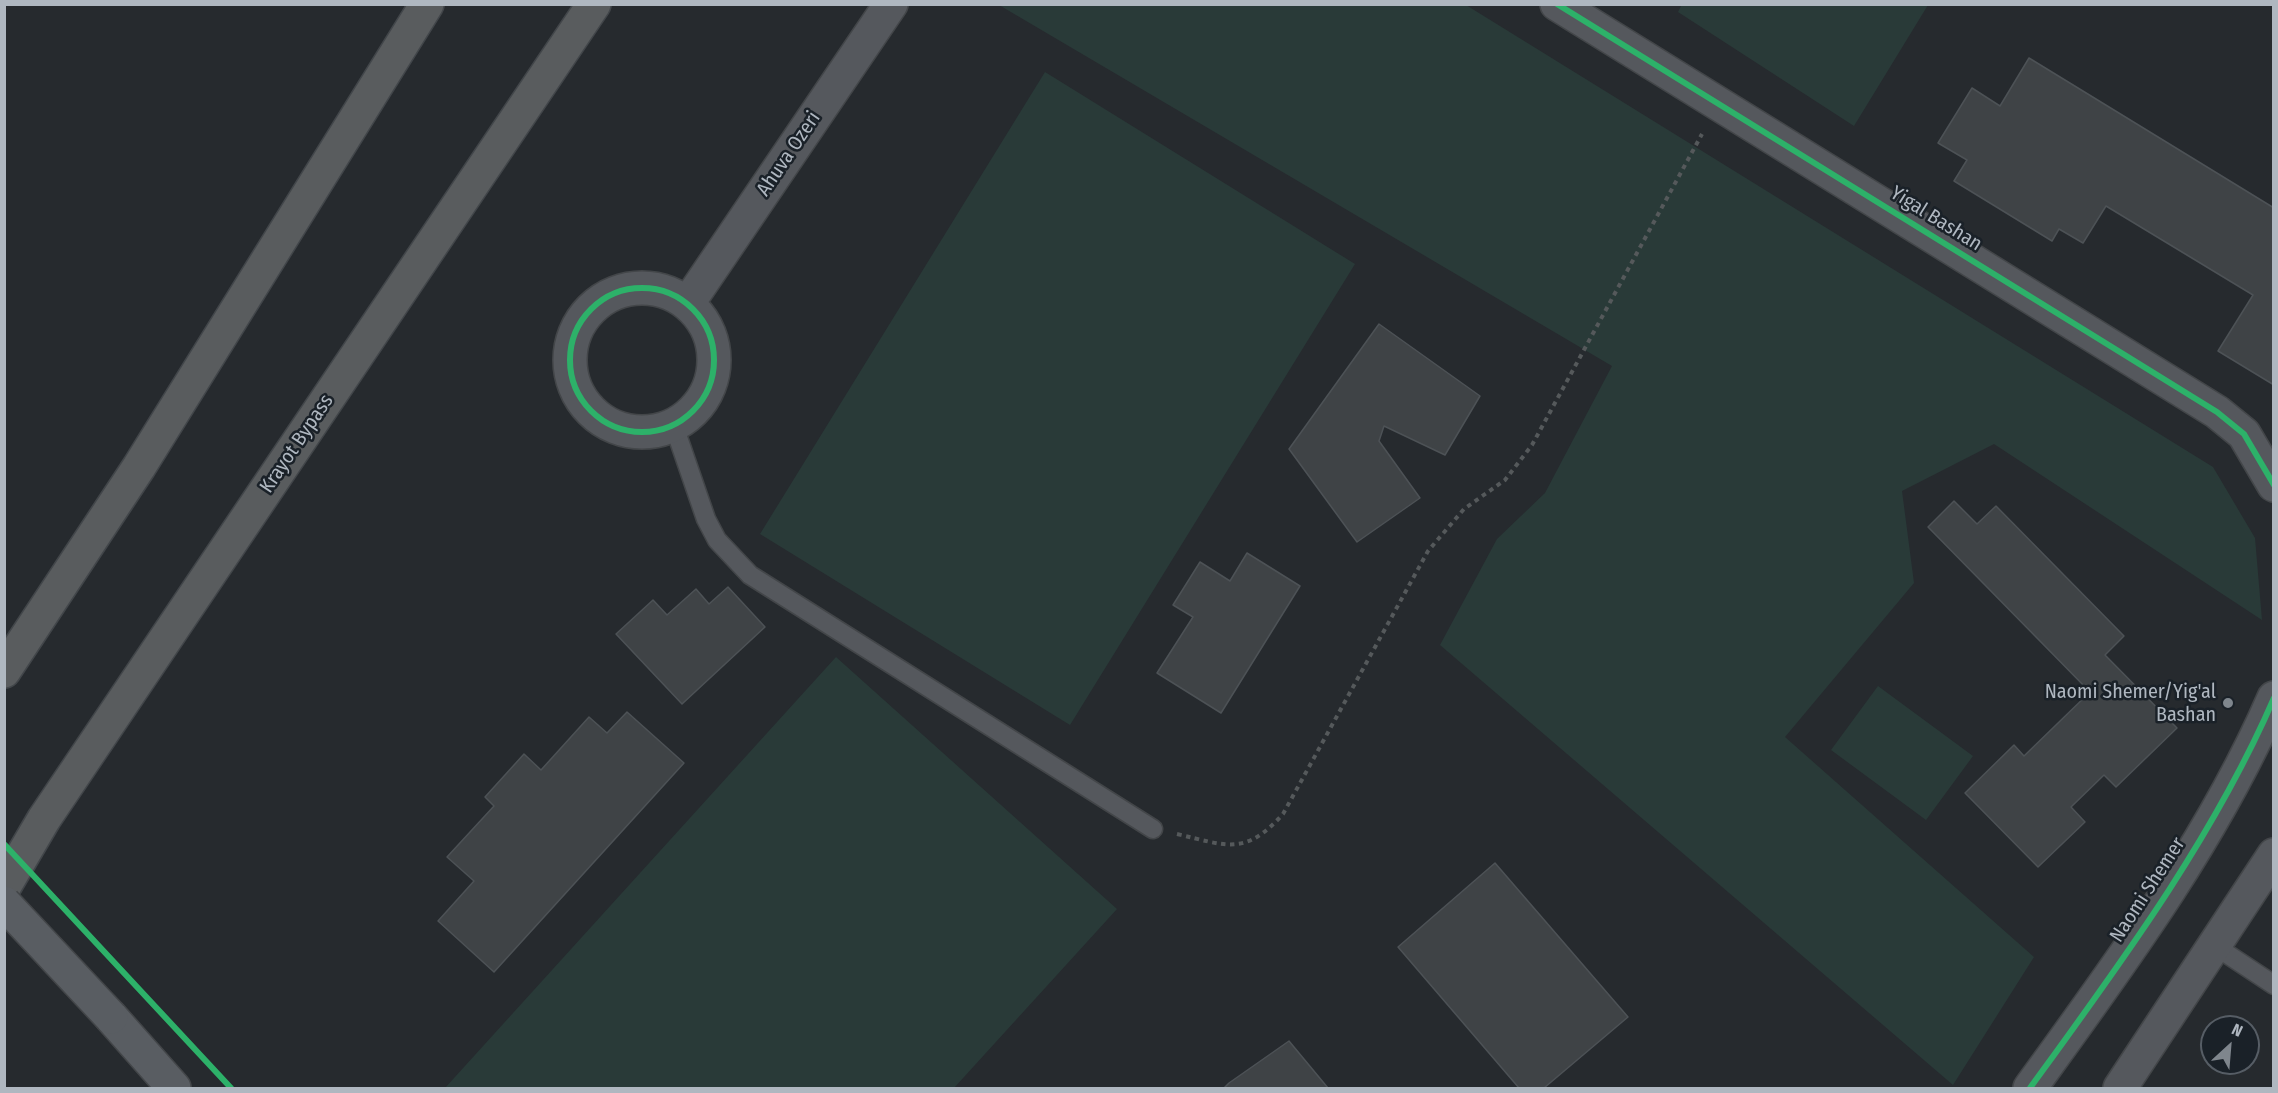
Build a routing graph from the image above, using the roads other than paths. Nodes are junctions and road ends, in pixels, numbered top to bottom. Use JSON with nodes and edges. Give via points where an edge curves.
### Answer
{"nodes":[{"id":1,"x":427,"y":4,"type":"edge"},
{"id":2,"x":594,"y":4,"type":"edge"},
{"id":3,"x":891,"y":4,"type":"edge"},
{"id":4,"x":1557,"y":4,"type":"edge"},
{"id":5,"x":688,"y":303,"type":"junction"},
{"id":6,"x":2217,"y":412,"type":"junction"},
{"id":7,"x":674,"y":426,"type":"junction"},
{"id":8,"x":2274,"y":430,"type":"edge"},
{"id":9,"x":2274,"y":485,"type":"edge"},
{"id":10,"x":4,"y":671,"type":"edge"},
{"id":11,"x":128,"y":694,"type":"junction"},
{"id":12,"x":2274,"y":698,"type":"edge"},
{"id":13,"x":1153,"y":829,"type":"road end"},
{"id":14,"x":2274,"y":855,"type":"edge"},
{"id":15,"x":4,"y":887,"type":"edge"},
{"id":16,"x":4,"y":903,"type":"edge"},
{"id":17,"x":4,"y":929,"type":"edge"},
{"id":18,"x":2215,"y":946,"type":"junction"},
{"id":19,"x":2274,"y":985,"type":"edge"},
{"id":20,"x":174,"y":1089,"type":"edge"},
{"id":21,"x":2030,"y":1089,"type":"edge"},
{"id":22,"x":2120,"y":1089,"type":"edge"}],
"edges":[{"from":1,"to":10,"type":"highway","via":[[139,467]]},
{"from":2,"to":11,"type":"highway","name":"Krayot Bypass"},
{"from":3,"to":5,"type":"street","name":"Ahuva Ozeri"},
{"from":4,"to":6,"type":"street","name":"Yigal Bashan"},
{"from":5,"to":7,"type":"street","via":[[707,330],[715,369],[708,392],[694,412]]},
{"from":5,"to":7,"type":"street","via":[[667,292],[644,287],[620,290],[599,301],[583,318],[572,339],[569,362],[574,386],[586,406],[603,422],[626,431],[651,433]]},
{"from":6,"to":8,"type":"street","name":"Yigal Bashan"},
{"from":6,"to":9,"type":"street","name":"Yigal Bashan","via":[[2244,434]]},
{"from":7,"to":13,"type":"lane","via":[[706,519],[717,540],[750,575]]},
{"from":11,"to":15,"type":"highway","name":"Krayot Bypass","via":[[44,819]]},
{"from":11,"to":17,"type":"highway"},
{"from":12,"to":21,"type":"street","name":"Naomi Shemer","via":[[2221,806],[2173,884]]},
{"from":14,"to":18,"type":"street"},
{"from":16,"to":20,"type":"main road","bridge":true},
{"from":18,"to":19,"type":"lane"},
{"from":18,"to":22,"type":"street"}]}
